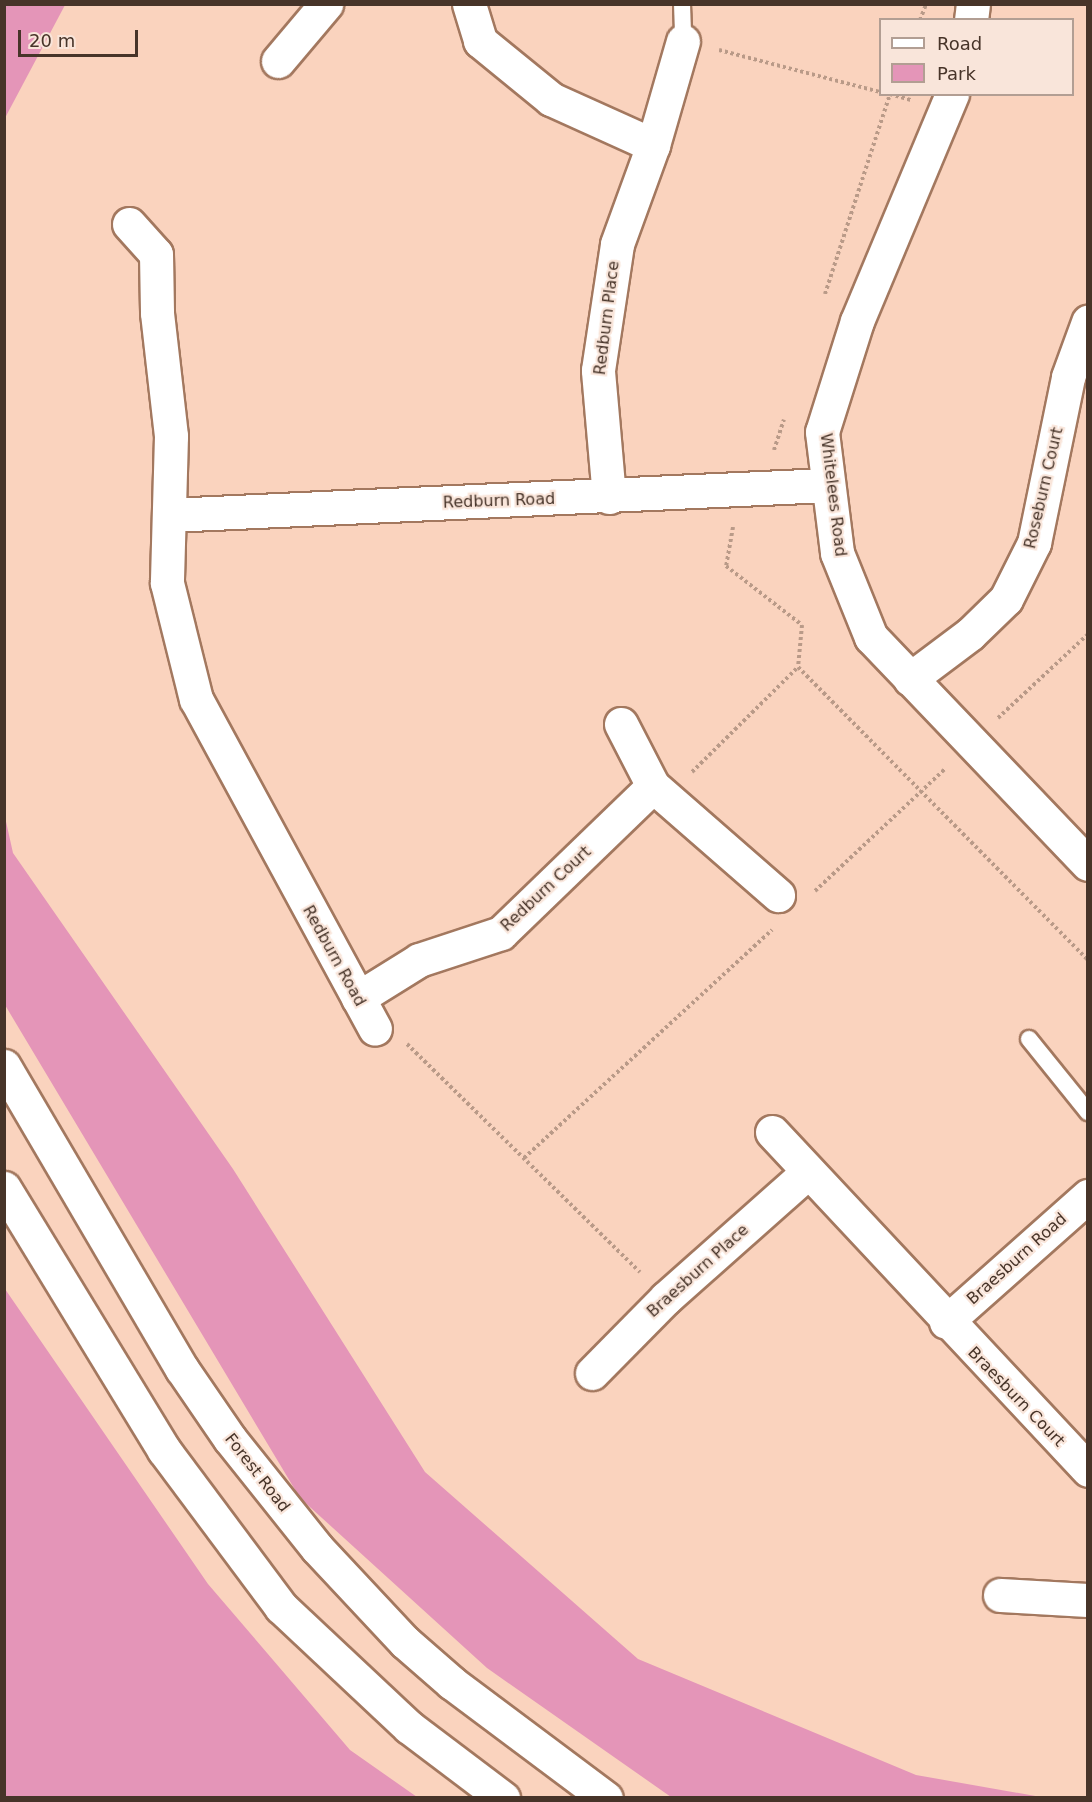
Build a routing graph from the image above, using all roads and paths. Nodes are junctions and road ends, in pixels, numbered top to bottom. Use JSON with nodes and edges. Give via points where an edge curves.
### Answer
{"nodes":[{"id":1,"x":326,"y":4,"type":"edge"},
{"id":2,"x":469,"y":4,"type":"edge"},
{"id":3,"x":682,"y":4,"type":"edge"},
{"id":4,"x":683,"y":41,"type":"junction"},
{"id":5,"x":278,"y":61,"type":"dead end"},
{"id":6,"x":879,"y":92,"type":"edge"},
{"id":7,"x":951,"y":96,"type":"edge"},
{"id":8,"x":653,"y":145,"type":"junction"},
{"id":9,"x":129,"y":224,"type":"dead end"},
{"id":10,"x":1088,"y":322,"type":"edge"},
{"id":11,"x":828,"y":484,"type":"junction"},
{"id":12,"x":740,"y":490,"type":"junction"},
{"id":13,"x":609,"y":497,"type":"junction"},
{"id":14,"x":169,"y":515,"type":"junction"},
{"id":15,"x":1088,"y":634,"type":"edge"},
{"id":16,"x":798,"y":667,"type":"junction"},
{"id":17,"x":910,"y":679,"type":"junction"},
{"id":18,"x":621,"y":724,"type":"dead end"},
{"id":19,"x":970,"y":743,"type":"junction"},
{"id":20,"x":653,"y":786,"type":"junction"},
{"id":21,"x":922,"y":793,"type":"junction"},
{"id":22,"x":1088,"y":864,"type":"edge"},
{"id":23,"x":794,"y":896,"type":"joint"},
{"id":24,"x":775,"y":928,"type":"dead end"},
{"id":25,"x":1088,"y":960,"type":"edge"},
{"id":26,"x":357,"y":998,"type":"junction"},
{"id":27,"x":375,"y":1029,"type":"joint"},
{"id":28,"x":1029,"y":1039,"type":"dead end"},
{"id":29,"x":4,"y":1066,"type":"edge"},
{"id":30,"x":1088,"y":1112,"type":"edge"},
{"id":31,"x":772,"y":1132,"type":"dead end"},
{"id":32,"x":524,"y":1158,"type":"junction"},
{"id":33,"x":808,"y":1172,"type":"junction"},
{"id":34,"x":4,"y":1188,"type":"edge"},
{"id":35,"x":1088,"y":1196,"type":"edge"},
{"id":36,"x":666,"y":1298,"type":"junction"},
{"id":37,"x":946,"y":1322,"type":"junction"},
{"id":38,"x":592,"y":1373,"type":"dead end"},
{"id":39,"x":1088,"y":1470,"type":"edge"},
{"id":40,"x":1000,"y":1595,"type":"dead end"},
{"id":41,"x":1088,"y":1600,"type":"edge"},
{"id":42,"x":502,"y":1797,"type":"edge"},
{"id":43,"x":606,"y":1797,"type":"edge"}],
"edges":[{"from":1,"to":5,"type":"street"},
{"from":2,"to":8,"type":"street","via":[[480,41],[551,99]]},
{"from":3,"to":4,"type":"lane"},
{"from":4,"to":6,"type":"path"},
{"from":4,"to":8,"type":"street","name":"Redburn Place"},
{"from":7,"to":11,"type":"street","name":"Whitelees Road","via":[[858,321],[822,432]]},
{"from":8,"to":13,"type":"street","name":"Redburn Place","via":[[617,244],[598,370]]},
{"from":9,"to":14,"type":"street","name":"Redburn Road","via":[[156,254],[157,313],[171,436]]},
{"from":10,"to":17,"type":"street","name":"Roseburn Court","via":[[1068,376],[1034,543],[1006,599],[970,634]]},
{"from":11,"to":12,"type":"street","name":"Redburn Road"},
{"from":11,"to":17,"type":"street","name":"Whitelees Road","via":[[837,553],[870,637]]},
{"from":12,"to":13,"type":"street","name":"Redburn Road"},
{"from":12,"to":16,"type":"path","via":[[726,566],[802,625]]},
{"from":13,"to":14,"type":"street","name":"Redburn Road"},
{"from":14,"to":26,"type":"street","name":"Redburn Road","via":[[167,583],[196,699]]},
{"from":15,"to":19,"type":"path"},
{"from":16,"to":20,"type":"path","via":[[694,772]]},
{"from":16,"to":21,"type":"path"},
{"from":17,"to":19,"type":"street","name":"Whitelees Road"},
{"from":18,"to":20,"type":"street"},
{"from":19,"to":21,"type":"path"},
{"from":19,"to":22,"type":"street","name":"Whitelees Road"},
{"from":20,"to":23,"type":"street"},
{"from":20,"to":26,"type":"street","name":"Redburn Court","via":[[501,933],[419,960]]},
{"from":21,"to":23,"type":"path"},
{"from":21,"to":25,"type":"path"},
{"from":24,"to":32,"type":"path"},
{"from":26,"to":27,"type":"street","name":"Redburn Road"},
{"from":27,"to":32,"type":"path","via":[[399,1036]]},
{"from":28,"to":30,"type":"lane"},
{"from":29,"to":43,"type":"street","name":"Forest Road","via":[[183,1369],[230,1439],[317,1548],[405,1642],[452,1683]]},
{"from":31,"to":33,"type":"street"},
{"from":32,"to":36,"type":"path"},
{"from":33,"to":36,"type":"street","name":"Braesburn Place"},
{"from":33,"to":37,"type":"street"},
{"from":34,"to":42,"type":"street","via":[[164,1450],[281,1607],[409,1727]]},
{"from":35,"to":37,"type":"street","name":"Braesburn Road"},
{"from":36,"to":38,"type":"street","name":"Braesburn Place"},
{"from":37,"to":39,"type":"street","name":"Braesburn Court"},
{"from":40,"to":41,"type":"street"}]}
